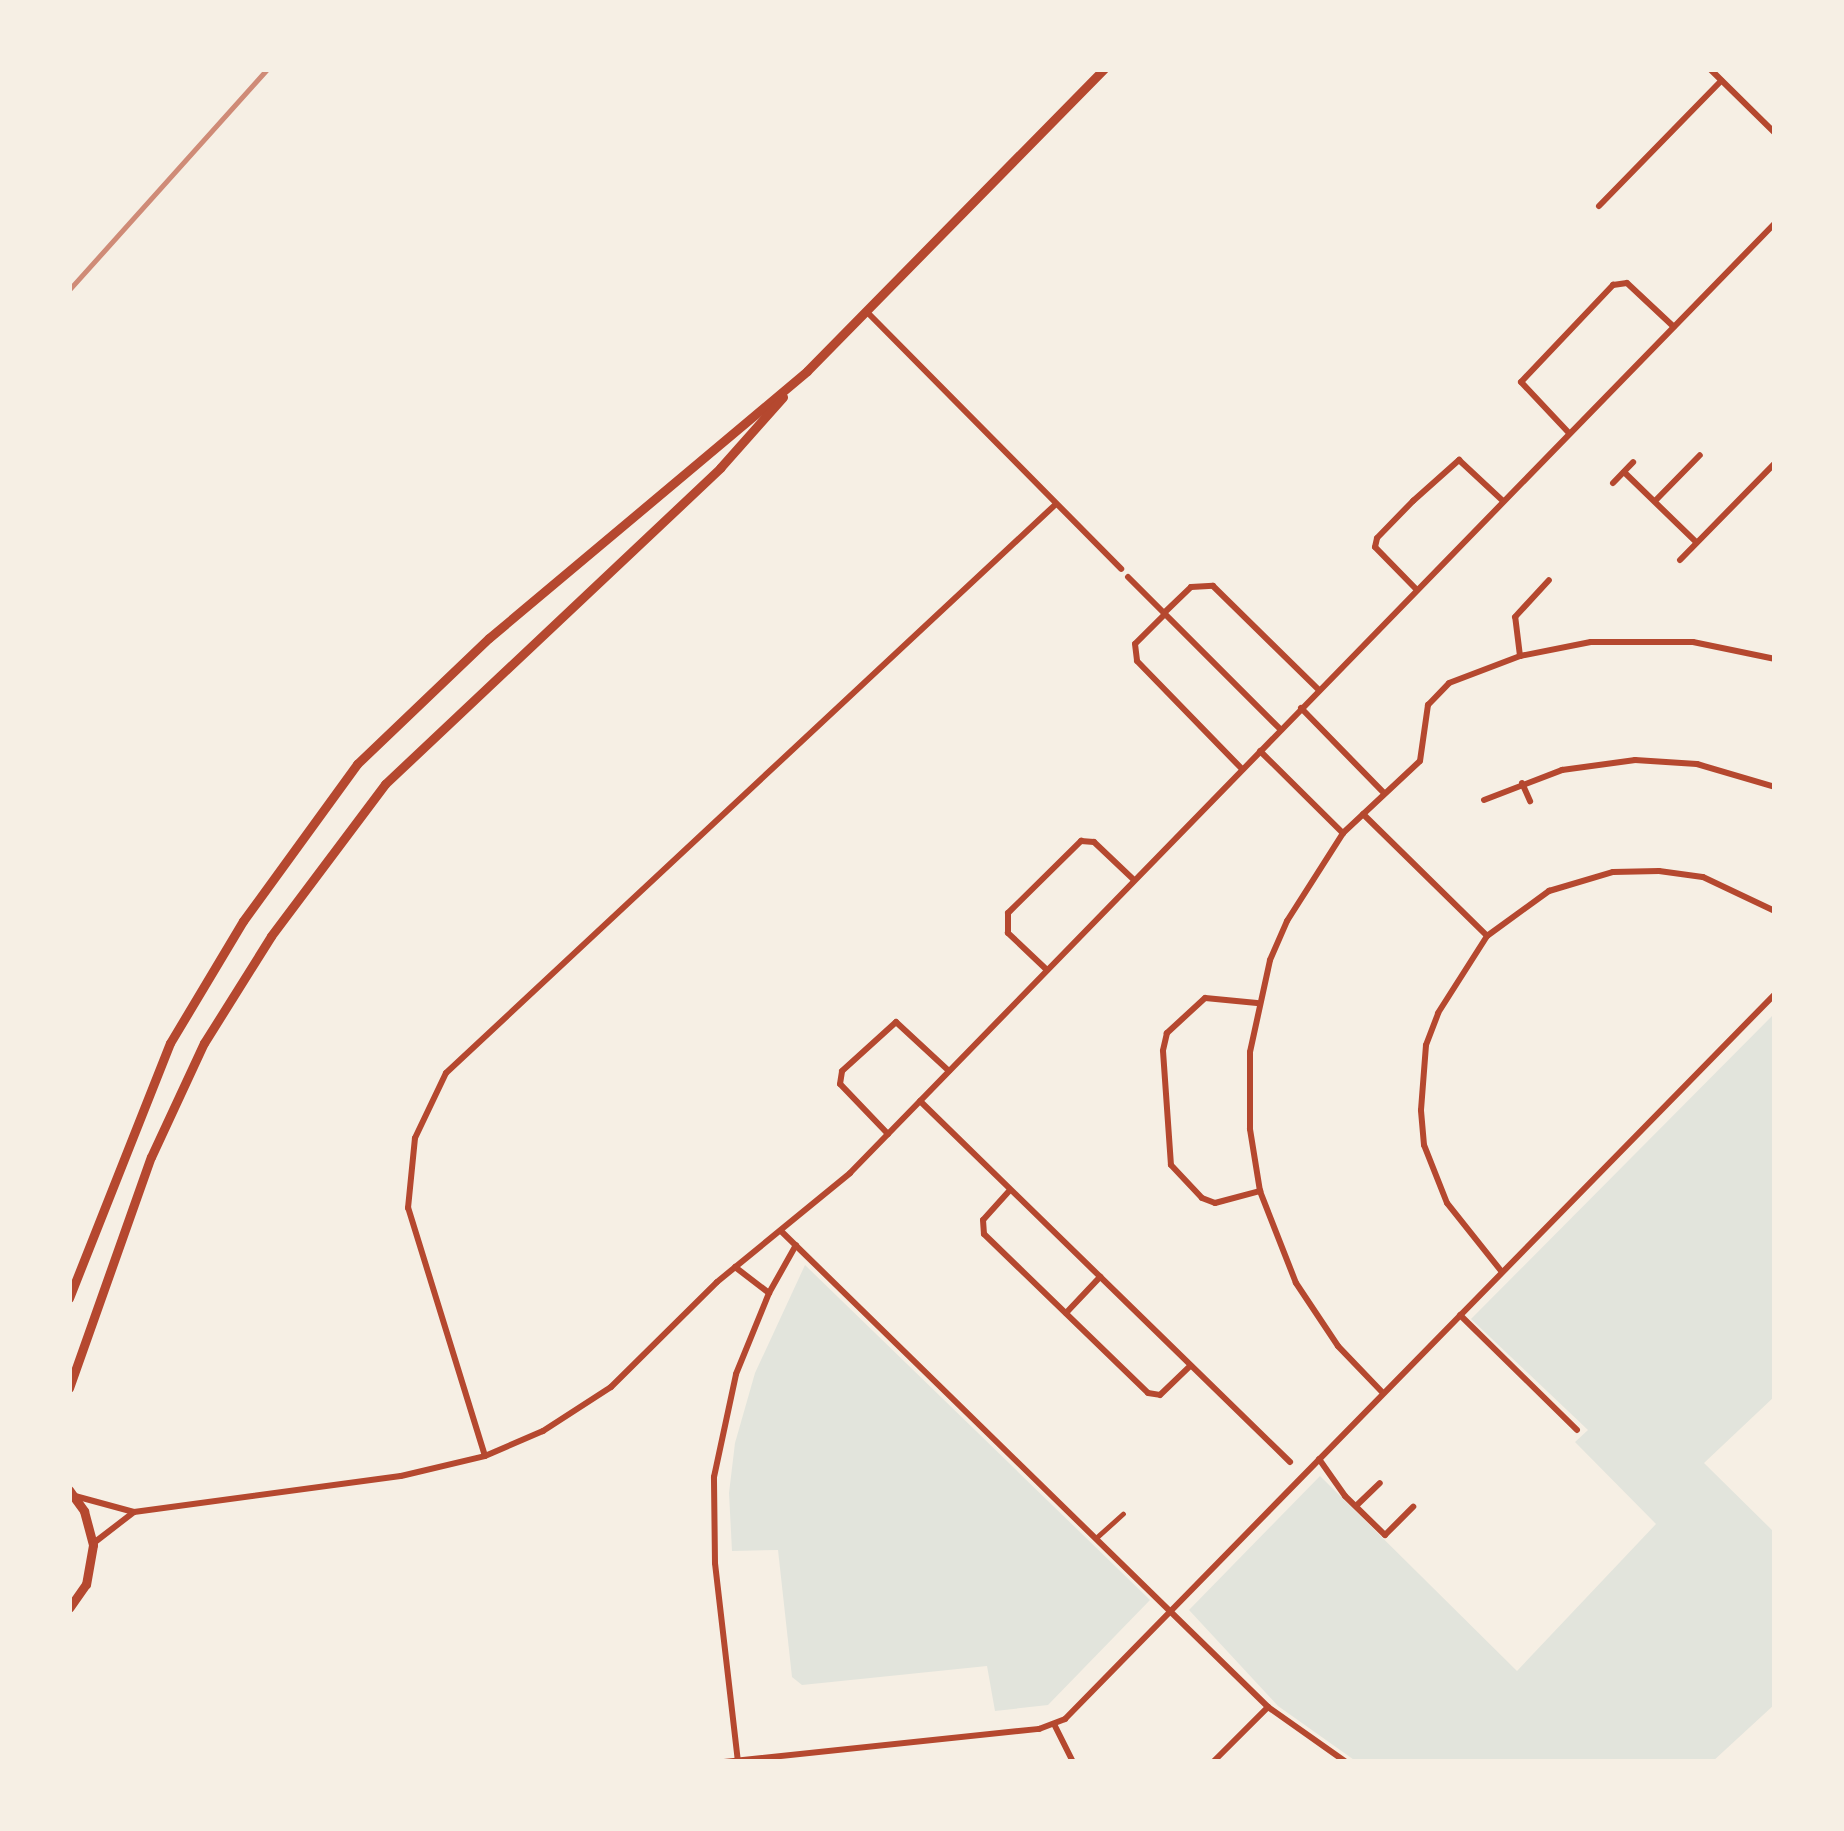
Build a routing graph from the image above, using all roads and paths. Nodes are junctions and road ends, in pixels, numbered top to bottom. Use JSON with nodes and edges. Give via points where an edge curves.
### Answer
{"nodes":[{"id":1,"x":1104,"y":69,"type":"edge"},
{"id":2,"x":1709,"y":69,"type":"edge"},
{"id":3,"x":1721,"y":81,"type":"junction"},
{"id":4,"x":1775,"y":134,"type":"edge"},
{"id":5,"x":1599,"y":206,"type":"dead end"},
{"id":6,"x":1775,"y":223,"type":"edge"},
{"id":7,"x":868,"y":313,"type":"junction"},
{"id":8,"x":1674,"y":327,"type":"junction"},
{"id":9,"x":807,"y":371,"type":"junction"},
{"id":10,"x":1569,"y":434,"type":"junction"},
{"id":11,"x":1700,"y":455,"type":"dead end"},
{"id":12,"x":1633,"y":462,"type":"dead end"},
{"id":13,"x":1775,"y":463,"type":"edge"},
{"id":14,"x":1624,"y":472,"type":"junction"},
{"id":15,"x":1613,"y":483,"type":"dead end"},
{"id":16,"x":1504,"y":501,"type":"junction"},
{"id":17,"x":1655,"y":501,"type":"junction"},
{"id":18,"x":1056,"y":504,"type":"junction"},
{"id":19,"x":1696,"y":542,"type":"junction"},
{"id":20,"x":1680,"y":560,"type":"dead end"},
{"id":21,"x":1121,"y":569,"type":"dead end"},
{"id":22,"x":1128,"y":577,"type":"dead end"},
{"id":23,"x":1549,"y":580,"type":"dead end"},
{"id":24,"x":1417,"y":590,"type":"junction"},
{"id":25,"x":1165,"y":614,"type":"junction"},
{"id":26,"x":1520,"y":656,"type":"junction"},
{"id":27,"x":1775,"y":658,"type":"edge"},
{"id":28,"x":1319,"y":689,"type":"junction"},
{"id":29,"x":1301,"y":709,"type":"junction"},
{"id":30,"x":1280,"y":730,"type":"junction"},
{"id":31,"x":1259,"y":751,"type":"junction"},
{"id":32,"x":1242,"y":769,"type":"junction"},
{"id":33,"x":1522,"y":783,"type":"junction"},
{"id":34,"x":1775,"y":787,"type":"edge"},
{"id":35,"x":1384,"y":793,"type":"junction"},
{"id":36,"x":1484,"y":800,"type":"dead end"},
{"id":37,"x":1530,"y":801,"type":"dead end"},
{"id":38,"x":1363,"y":814,"type":"junction"},
{"id":39,"x":1343,"y":833,"type":"junction"},
{"id":40,"x":1134,"y":880,"type":"junction"},
{"id":41,"x":1775,"y":911,"type":"edge"},
{"id":42,"x":1487,"y":936,"type":"junction"},
{"id":43,"x":1047,"y":970,"type":"junction"},
{"id":44,"x":1775,"y":994,"type":"edge"},
{"id":45,"x":1258,"y":1003,"type":"junction"},
{"id":46,"x":950,"y":1071,"type":"junction"},
{"id":47,"x":920,"y":1101,"type":"junction"},
{"id":48,"x":888,"y":1134,"type":"junction"},
{"id":49,"x":1010,"y":1190,"type":"junction"},
{"id":50,"x":1260,"y":1191,"type":"junction"},
{"id":51,"x":782,"y":1232,"type":"junction"},
{"id":52,"x":796,"y":1245,"type":"junction"},
{"id":53,"x":735,"y":1267,"type":"junction"},
{"id":54,"x":1502,"y":1272,"type":"junction"},
{"id":55,"x":1100,"y":1277,"type":"junction"},
{"id":56,"x":769,"y":1293,"type":"junction"},
{"id":57,"x":69,"y":1298,"type":"edge"},
{"id":58,"x":1066,"y":1313,"type":"junction"},
{"id":59,"x":1460,"y":1315,"type":"junction"},
{"id":60,"x":1191,"y":1365,"type":"junction"},
{"id":61,"x":69,"y":1388,"type":"edge"},
{"id":62,"x":1384,"y":1393,"type":"junction"},
{"id":63,"x":1577,"y":1430,"type":"dead end"},
{"id":64,"x":485,"y":1456,"type":"junction"},
{"id":65,"x":1319,"y":1459,"type":"junction"},
{"id":66,"x":1290,"y":1462,"type":"joint"},
{"id":67,"x":1303,"y":1476,"type":"junction"},
{"id":68,"x":1380,"y":1483,"type":"dead end"},
{"id":69,"x":72,"y":1493,"type":"edge"},
{"id":70,"x":1356,"y":1507,"type":"junction"},
{"id":71,"x":1414,"y":1507,"type":"dead end"},
{"id":72,"x":134,"y":1512,"type":"junction"},
{"id":73,"x":1123,"y":1514,"type":"dead end"},
{"id":74,"x":1096,"y":1538,"type":"junction"},
{"id":75,"x":93,"y":1545,"type":"junction"},
{"id":76,"x":69,"y":1608,"type":"edge"},
{"id":77,"x":1171,"y":1610,"type":"junction"},
{"id":78,"x":1268,"y":1707,"type":"junction"},
{"id":79,"x":1055,"y":1726,"type":"junction"},
{"id":80,"x":737,"y":1761,"type":"edge"},
{"id":81,"x":724,"y":1762,"type":"edge"},
{"id":82,"x":1073,"y":1762,"type":"edge"},
{"id":83,"x":1213,"y":1762,"type":"edge"},
{"id":84,"x":1346,"y":1762,"type":"edge"}],
"edges":[{"from":1,"to":7,"type":"main road"},
{"from":2,"to":3,"type":"street"},
{"from":3,"to":4,"type":"street"},
{"from":3,"to":5,"type":"street"},
{"from":6,"to":8,"type":"street"},
{"from":7,"to":9,"type":"main road"},
{"from":7,"to":18,"type":"street"},
{"from":8,"to":10,"type":"street"},
{"from":8,"to":10,"type":"street","via":[[1627,283],[1613,285],[1521,382]]},
{"from":9,"to":57,"type":"main road","via":[[489,638],[357,764],[243,921],[170,1043]]},
{"from":9,"to":61,"type":"main road","via":[[720,468],[386,784],[271,936],[204,1043],[151,1157]]},
{"from":10,"to":16,"type":"street"},
{"from":11,"to":17,"type":"street"},
{"from":12,"to":14,"type":"street"},
{"from":13,"to":19,"type":"street"},
{"from":14,"to":15,"type":"street"},
{"from":14,"to":17,"type":"street"},
{"from":16,"to":24,"type":"street"},
{"from":16,"to":24,"type":"street","via":[[1454,460],[1401,513],[1375,547]]},
{"from":17,"to":19,"type":"street"},
{"from":18,"to":21,"type":"street"},
{"from":18,"to":64,"type":"street","via":[[485,1032],[437,1088],[416,1138],[408,1208]]},
{"from":19,"to":20,"type":"street"},
{"from":22,"to":25,"type":"street"},
{"from":23,"to":26,"type":"street","via":[[1515,617]]},
{"from":24,"to":28,"type":"street"},
{"from":25,"to":28,"type":"street","via":[[1191,586],[1213,586]]},
{"from":25,"to":30,"type":"street"},
{"from":25,"to":32,"type":"street","via":[[1136,644],[1137,661]]},
{"from":26,"to":27,"type":"street","via":[[1645,639]]},
{"from":26,"to":35,"type":"street","via":[[1440,689],[1425,713],[1420,760]]},
{"from":28,"to":29,"type":"street"},
{"from":29,"to":30,"type":"street"},
{"from":29,"to":35,"type":"street"},
{"from":30,"to":31,"type":"street"},
{"from":31,"to":32,"type":"street"},
{"from":31,"to":39,"type":"street"},
{"from":32,"to":40,"type":"street"},
{"from":33,"to":34,"type":"street","via":[[1586,765],[1655,760]]},
{"from":33,"to":36,"type":"street"},
{"from":33,"to":37,"type":"street"},
{"from":35,"to":38,"type":"street"},
{"from":38,"to":39,"type":"street"},
{"from":38,"to":42,"type":"street"},
{"from":39,"to":45,"type":"street","via":[[1287,921]]},
{"from":40,"to":43,"type":"street"},
{"from":40,"to":43,"type":"street","via":[[1094,842],[1082,841],[1008,913],[1008,933]]},
{"from":41,"to":42,"type":"street","via":[[1703,878],[1612,872],[1532,900]]},
{"from":42,"to":54,"type":"street","via":[[1438,1013],[1426,1046],[1421,1110],[1424,1145],[1447,1203]]},
{"from":43,"to":46,"type":"street"},
{"from":44,"to":54,"type":"street"},
{"from":45,"to":50,"type":"street","via":[[1248,1098]]},
{"from":45,"to":50,"type":"street","via":[[1205,998],[1167,1033],[1163,1052],[1171,1165],[1214,1203]]},
{"from":46,"to":47,"type":"street"},
{"from":46,"to":48,"type":"street","via":[[896,1022],[842,1071],[840,1084]]},
{"from":47,"to":48,"type":"street"},
{"from":47,"to":49,"type":"street"},
{"from":48,"to":51,"type":"street"},
{"from":49,"to":55,"type":"street"},
{"from":49,"to":58,"type":"street","via":[[982,1229]]},
{"from":50,"to":62,"type":"street","via":[[1304,1297]]},
{"from":51,"to":52,"type":"street"},
{"from":51,"to":53,"type":"street"},
{"from":52,"to":56,"type":"street"},
{"from":52,"to":74,"type":"street"},
{"from":53,"to":56,"type":"street"},
{"from":53,"to":64,"type":"street","via":[[611,1387]]},
{"from":54,"to":59,"type":"street"},
{"from":55,"to":58,"type":"street"},
{"from":55,"to":60,"type":"street"},
{"from":56,"to":80,"type":"street","via":[[727,1402],[714,1477]]},
{"from":58,"to":60,"type":"street","via":[[1154,1395]]},
{"from":59,"to":62,"type":"street"},
{"from":59,"to":63,"type":"street"},
{"from":60,"to":66,"type":"street"},
{"from":62,"to":65,"type":"street"},
{"from":64,"to":72,"type":"street","via":[[401,1476]]},
{"from":65,"to":67,"type":"street"},
{"from":65,"to":70,"type":"street"},
{"from":66,"to":67,"type":"street"},
{"from":67,"to":77,"type":"street"},
{"from":68,"to":70,"type":"street"},
{"from":69,"to":72,"type":"street"},
{"from":69,"to":75,"type":"main road"},
{"from":70,"to":71,"type":"street","via":[[1385,1535]]},
{"from":72,"to":75,"type":"street"},
{"from":73,"to":74,"type":"street"},
{"from":74,"to":77,"type":"street"},
{"from":75,"to":76,"type":"main road","via":[[86,1584]]},
{"from":77,"to":78,"type":"street"},
{"from":77,"to":79,"type":"street"},
{"from":78,"to":83,"type":"street"},
{"from":78,"to":84,"type":"street"},
{"from":79,"to":80,"type":"street"},
{"from":79,"to":82,"type":"street"},
{"from":80,"to":81,"type":"street"}]}
